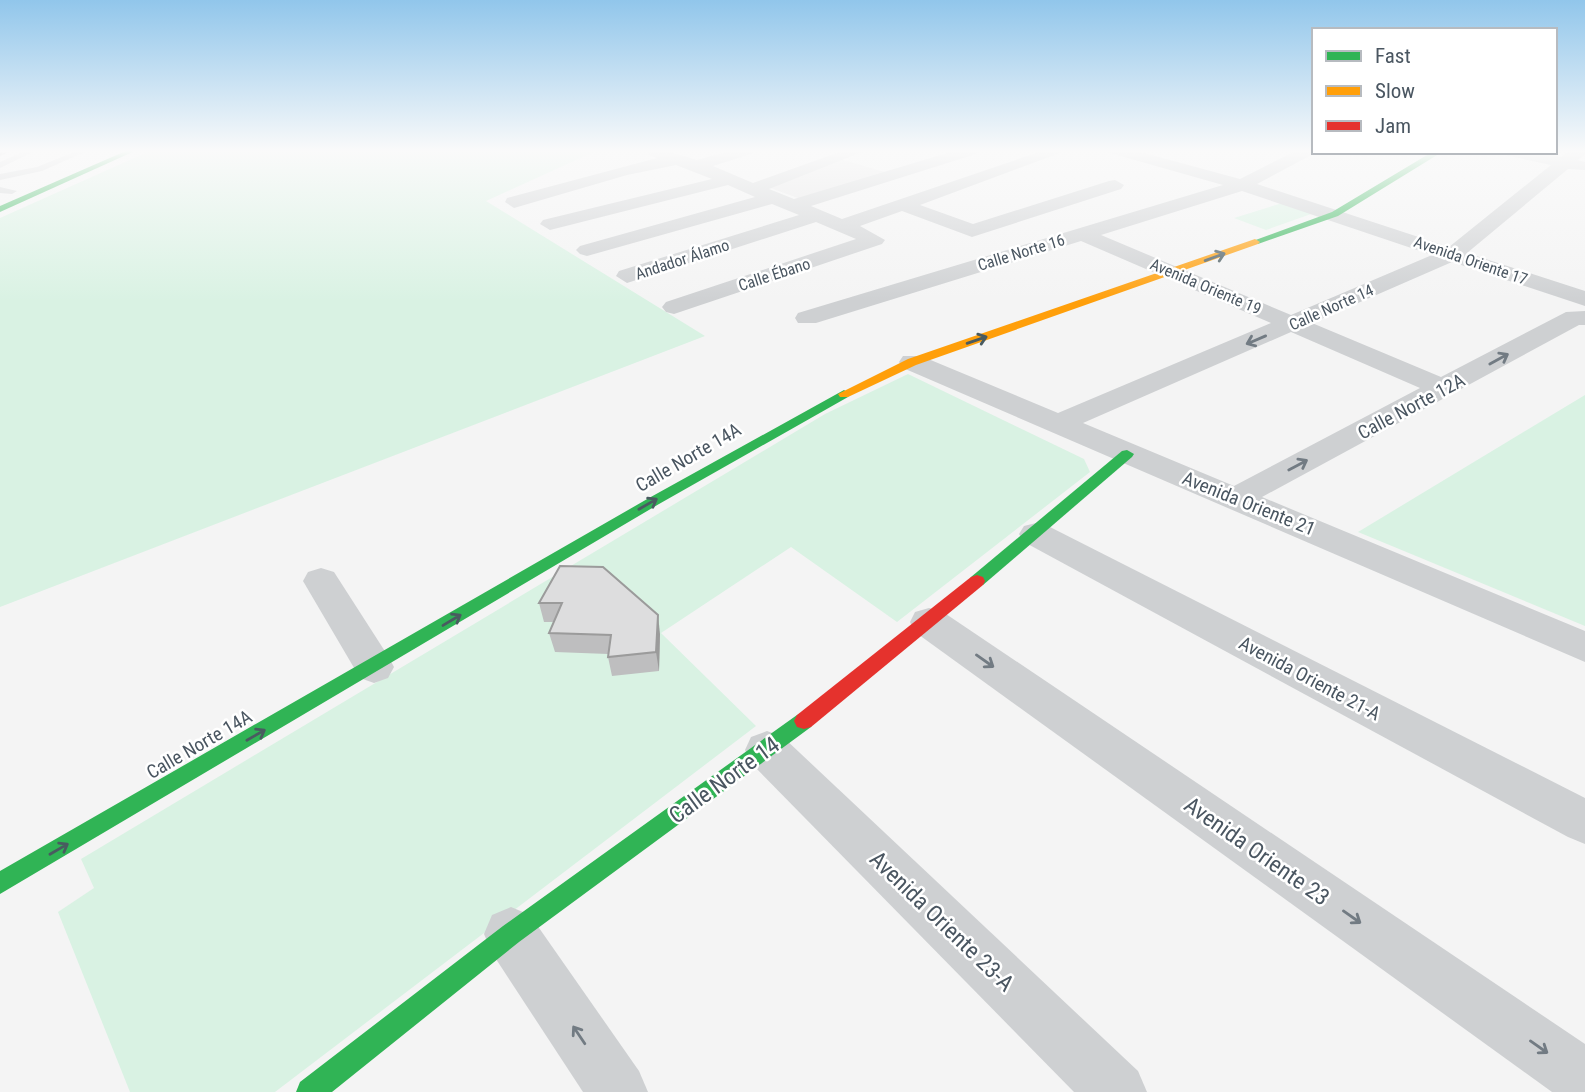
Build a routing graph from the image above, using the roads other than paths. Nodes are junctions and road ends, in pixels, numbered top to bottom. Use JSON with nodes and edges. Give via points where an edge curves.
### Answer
{"nodes":[{"id":1,"x":518,"y":201,"type":"edge"},
{"id":2,"x":643,"y":201,"type":"edge"},
{"id":3,"x":761,"y":201,"type":"edge"},
{"id":4,"x":779,"y":201,"type":"edge"},
{"id":5,"x":808,"y":201,"type":"edge"},
{"id":6,"x":919,"y":201,"type":"edge"},
{"id":7,"x":1065,"y":201,"type":"edge"},
{"id":8,"x":1190,"y":201,"type":"edge"},
{"id":9,"x":1293,"y":201,"type":"edge"},
{"id":10,"x":1357,"y":201,"type":"edge"},
{"id":11,"x":1523,"y":201,"type":"edge"},
{"id":12,"x":514,"y":202,"type":"dead end"},
{"id":13,"x":792,"y":206,"type":"junction"},
{"id":14,"x":905,"y":206,"type":"junction"},
{"id":15,"x":1335,"y":214,"type":"junction"},
{"id":16,"x":816,"y":216,"type":"junction"},
{"id":17,"x":550,"y":224,"type":"dead end"},
{"id":18,"x":842,"y":226,"type":"junction"},
{"id":19,"x":1082,"y":234,"type":"junction"},
{"id":20,"x":587,"y":250,"type":"dead end"},
{"id":21,"x":1453,"y":254,"type":"junction"},
{"id":22,"x":1173,"y":272,"type":"junction"},
{"id":23,"x":627,"y":276,"type":"dead end"},
{"id":24,"x":1585,"y":299,"type":"edge"},
{"id":25,"x":674,"y":307,"type":"dead end"},
{"id":26,"x":807,"y":318,"type":"dead end"},
{"id":27,"x":1585,"y":318,"type":"edge"},
{"id":28,"x":1295,"y":323,"type":"junction"},
{"id":29,"x":912,"y":362,"type":"junction"},
{"id":30,"x":1444,"y":389,"type":"junction"},
{"id":31,"x":1057,"y":424,"type":"junction"},
{"id":32,"x":1128,"y":454,"type":"junction"},
{"id":33,"x":1238,"y":497,"type":"junction"},
{"id":34,"x":1036,"y":534,"type":"junction"},
{"id":35,"x":321,"y":580,"type":"dead end"},
{"id":36,"x":929,"y":622,"type":"junction"},
{"id":37,"x":1585,"y":647,"type":"edge"},
{"id":38,"x":374,"y":667,"type":"junction"},
{"id":39,"x":767,"y":750,"type":"junction"},
{"id":40,"x":1585,"y":822,"type":"edge"},
{"id":41,"x":0,"y":883,"type":"edge"},
{"id":42,"x":511,"y":934,"type":"junction"},
{"id":43,"x":1585,"y":1079,"type":"edge"},
{"id":44,"x":310,"y":1092,"type":"edge"},
{"id":45,"x":618,"y":1092,"type":"edge"},
{"id":46,"x":1117,"y":1092,"type":"edge"}],
"edges":[{"from":1,"to":12,"type":"street"},
{"from":2,"to":17,"type":"street"},
{"from":3,"to":20,"type":"street"},
{"from":4,"to":13,"type":"street"},
{"from":5,"to":13,"type":"street"},
{"from":6,"to":14,"type":"street"},
{"from":7,"to":14,"type":"street","via":[[972,231]]},
{"from":8,"to":19,"type":"street","name":"Calle Norte 16"},
{"from":9,"to":15,"type":"street","name":"Avenida Oriente 17"},
{"from":10,"to":15,"type":"street","name":"Calle Norte 14A"},
{"from":11,"to":21,"type":"street","name":"Calle Norte 14"},
{"from":13,"to":16,"type":"street"},
{"from":14,"to":18,"type":"street"},
{"from":15,"to":21,"type":"street","name":"Avenida Oriente 17"},
{"from":22,"to":15,"type":"street","name":"Calle Norte 14A","one_way":true},
{"from":16,"to":18,"type":"street"},
{"from":16,"to":23,"type":"street","name":"Andador Álamo"},
{"from":18,"to":25,"type":"street","name":"Calle Ébano","via":[[874,240]]},
{"from":19,"to":22,"type":"street","name":"Avenida Oriente 19"},
{"from":19,"to":26,"type":"street","name":"Calle Norte 16"},
{"from":21,"to":24,"type":"street","name":"Avenida Oriente 17"},
{"from":21,"to":28,"type":"street","name":"Calle Norte 14"},
{"from":22,"to":28,"type":"street","name":"Avenida Oriente 19"},
{"from":29,"to":22,"type":"street","name":"Calle Norte 14A","one_way":true},
{"from":30,"to":27,"type":"street","name":"Calle Norte 12A","one_way":true,"via":[[1575,317]]},
{"from":28,"to":30,"type":"street","name":"Avenida Oriente 19"},
{"from":28,"to":31,"type":"street","name":"Calle Norte 14","one_way":true},
{"from":29,"to":31,"type":"street","name":"Avenida Oriente 21"},
{"from":38,"to":29,"type":"street","name":"Calle Norte 14A","one_way":true,"via":[[775,431]]},
{"from":33,"to":30,"type":"street","name":"Calle Norte 12A","one_way":true},
{"from":31,"to":32,"type":"street","name":"Avenida Oriente 21"},
{"from":32,"to":33,"type":"street","name":"Avenida Oriente 21"},
{"from":32,"to":34,"type":"street","name":"Calle Norte 14"},
{"from":33,"to":37,"type":"street","name":"Avenida Oriente 21"},
{"from":34,"to":36,"type":"street","name":"Calle Norte 14"},
{"from":34,"to":40,"type":"street","name":"Avenida Oriente 21-A"},
{"from":35,"to":38,"type":"street"},
{"from":36,"to":39,"type":"street","name":"Calle Norte 14"},
{"from":36,"to":43,"type":"street","name":"Avenida Oriente 23","one_way":true},
{"from":41,"to":38,"type":"street","name":"Calle Norte 14A","one_way":true},
{"from":39,"to":42,"type":"street","name":"Calle Norte 14"},
{"from":39,"to":46,"type":"street","name":"Avenida Oriente 23-A"},
{"from":42,"to":44,"type":"street","name":"Calle Norte 14"},
{"from":45,"to":42,"type":"street","one_way":true}]}
